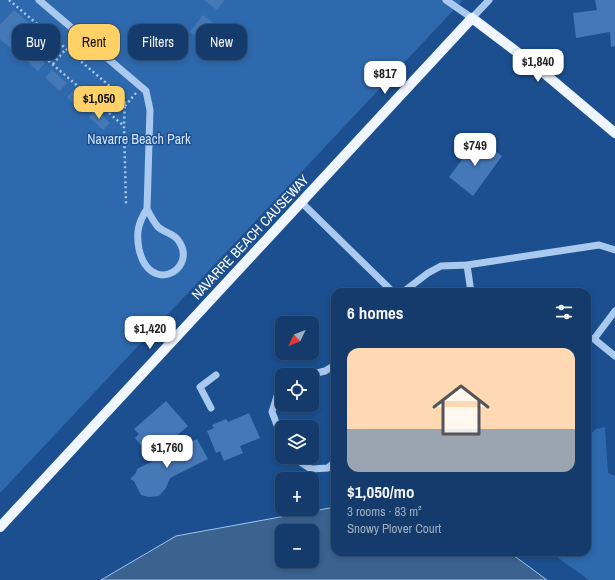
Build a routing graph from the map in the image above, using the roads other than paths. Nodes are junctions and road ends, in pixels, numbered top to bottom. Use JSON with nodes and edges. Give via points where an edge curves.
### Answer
{"nodes":[{"id":1,"x":40,"y":0,"type":"edge"},
{"id":2,"x":446,"y":0,"type":"edge"},
{"id":3,"x":489,"y":0,"type":"edge"},
{"id":4,"x":472,"y":18,"type":"junction"},
{"id":5,"x":615,"y":133,"type":"edge"},
{"id":6,"x":301,"y":202,"type":"junction"},
{"id":7,"x":147,"y":209,"type":"junction"},
{"id":8,"x":615,"y":250,"type":"edge"},
{"id":9,"x":467,"y":265,"type":"junction"},
{"id":10,"x":389,"y":288,"type":"edge"},
{"id":11,"x":408,"y":288,"type":"edge"},
{"id":12,"x":470,"y":288,"type":"edge"},
{"id":13,"x":615,"y":312,"type":"edge"},
{"id":14,"x":591,"y":337,"type":"edge"},
{"id":15,"x":591,"y":339,"type":"edge"},
{"id":16,"x":615,"y":356,"type":"edge"},
{"id":17,"x":331,"y":367,"type":"edge"},
{"id":18,"x":319,"y":372,"type":"edge"},
{"id":19,"x":216,"y":375,"type":"dead end"},
{"id":20,"x":275,"y":402,"type":"edge"},
{"id":21,"x":211,"y":408,"type":"dead end"},
{"id":22,"x":275,"y":420,"type":"edge"},
{"id":23,"x":304,"y":464,"type":"edge"},
{"id":24,"x":331,"y":465,"type":"edge"},
{"id":25,"x":0,"y":527,"type":"edge"}],
"edges":[{"from":1,"to":7,"type":"street","via":[[146,91],[150,110]]},
{"from":2,"to":4,"type":"street"},
{"from":3,"to":4,"type":"street"},
{"from":4,"to":5,"type":"main road","via":[[538,68]]},
{"from":4,"to":6,"type":"main road","name":"NAVARRE BEACH CAUSEWAY"},
{"from":6,"to":10,"type":"street"},
{"from":6,"to":25,"type":"main road","name":"NAVARRE BEACH CAUSEWAY"},
{"from":7,"to":7,"type":"street","via":[[137,231],[142,261],[147,269],[155,273],[171,274],[181,264],[183,250],[176,237],[158,226]]},
{"from":8,"to":9,"type":"street","via":[[599,245]]},
{"from":9,"to":11,"type":"street","via":[[441,266]]},
{"from":9,"to":12,"type":"street"},
{"from":13,"to":14,"type":"street"},
{"from":15,"to":16,"type":"street"},
{"from":17,"to":18,"type":"street"},
{"from":19,"to":21,"type":"street","via":[[200,387]]},
{"from":20,"to":22,"type":"street","via":[[272,412]]},
{"from":23,"to":24,"type":"street","via":[[311,469],[328,468]]}]}
